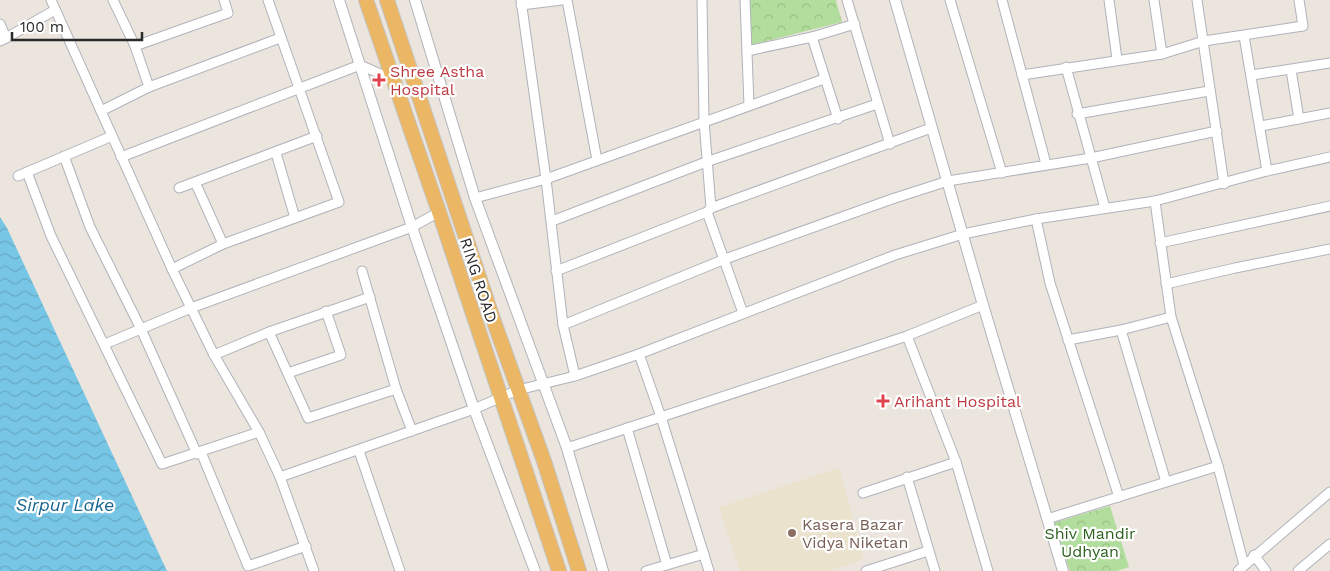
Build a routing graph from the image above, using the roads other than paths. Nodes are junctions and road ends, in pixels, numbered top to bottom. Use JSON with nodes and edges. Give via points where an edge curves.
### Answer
{"nodes":[{"id":1,"x":51,"y":0,"type":"edge"},
{"id":2,"x":113,"y":0,"type":"edge"},
{"id":3,"x":224,"y":0,"type":"edge"},
{"id":4,"x":268,"y":0,"type":"edge"},
{"id":5,"x":339,"y":0,"type":"edge"},
{"id":6,"x":366,"y":0,"type":"edge"},
{"id":7,"x":387,"y":0,"type":"edge"},
{"id":8,"x":415,"y":0,"type":"edge"},
{"id":9,"x":562,"y":0,"type":"edge"},
{"id":10,"x":567,"y":0,"type":"edge"},
{"id":11,"x":702,"y":0,"type":"edge"},
{"id":12,"x":745,"y":0,"type":"edge"},
{"id":13,"x":847,"y":0,"type":"edge"},
{"id":14,"x":895,"y":0,"type":"edge"},
{"id":15,"x":950,"y":0,"type":"edge"},
{"id":16,"x":1002,"y":0,"type":"edge"},
{"id":17,"x":1109,"y":0,"type":"edge"},
{"id":18,"x":1154,"y":0,"type":"edge"},
{"id":19,"x":1197,"y":0,"type":"edge"},
{"id":20,"x":1298,"y":0,"type":"edge"},
{"id":21,"x":521,"y":3,"type":"edge"},
{"id":22,"x":56,"y":10,"type":"junction"},
{"id":23,"x":0,"y":24,"type":"edge"},
{"id":24,"x":855,"y":24,"type":"junction"},
{"id":25,"x":1244,"y":36,"type":"junction"},
{"id":26,"x":812,"y":37,"type":"junction"},
{"id":27,"x":280,"y":38,"type":"junction"},
{"id":28,"x":3,"y":40,"type":"edge"},
{"id":29,"x":1204,"y":41,"type":"junction"},
{"id":30,"x":135,"y":46,"type":"junction"},
{"id":31,"x":747,"y":52,"type":"junction"},
{"id":32,"x":1162,"y":54,"type":"junction"},
{"id":33,"x":1117,"y":59,"type":"junction"},
{"id":34,"x":1330,"y":62,"type":"edge"},
{"id":35,"x":360,"y":65,"type":"junction"},
{"id":36,"x":1066,"y":67,"type":"junction"},
{"id":37,"x":1291,"y":70,"type":"junction"},
{"id":38,"x":1022,"y":75,"type":"junction"},
{"id":39,"x":1252,"y":75,"type":"junction"},
{"id":40,"x":392,"y":79,"type":"junction"},
{"id":41,"x":824,"y":79,"type":"junction"},
{"id":42,"x":149,"y":88,"type":"junction"},
{"id":43,"x":300,"y":90,"type":"junction"},
{"id":44,"x":1209,"y":91,"type":"junction"},
{"id":45,"x":878,"y":104,"type":"junction"},
{"id":46,"x":750,"y":105,"type":"junction"},
{"id":47,"x":100,"y":110,"type":"junction"},
{"id":48,"x":1330,"y":113,"type":"edge"},
{"id":49,"x":1078,"y":114,"type":"junction"},
{"id":50,"x":838,"y":119,"type":"junction"},
{"id":51,"x":1299,"y":120,"type":"junction"},
{"id":52,"x":704,"y":121,"type":"junction"},
{"id":53,"x":1260,"y":126,"type":"junction"},
{"id":54,"x":932,"y":128,"type":"junction"},
{"id":55,"x":1217,"y":131,"type":"junction"},
{"id":56,"x":112,"y":136,"type":"junction"},
{"id":57,"x":317,"y":136,"type":"junction"},
{"id":58,"x":890,"y":144,"type":"junction"},
{"id":59,"x":276,"y":153,"type":"junction"},
{"id":60,"x":64,"y":156,"type":"junction"},
{"id":61,"x":1330,"y":157,"type":"edge"},
{"id":62,"x":122,"y":158,"type":"junction"},
{"id":63,"x":1091,"y":158,"type":"junction"},
{"id":64,"x":597,"y":160,"type":"junction"},
{"id":65,"x":706,"y":162,"type":"junction"},
{"id":66,"x":1046,"y":164,"type":"junction"},
{"id":67,"x":1267,"y":171,"type":"junction"},
{"id":68,"x":27,"y":172,"type":"junction"},
{"id":69,"x":1002,"y":173,"type":"junction"},
{"id":70,"x":18,"y":176,"type":"dead end"},
{"id":71,"x":546,"y":179,"type":"junction"},
{"id":72,"x":948,"y":181,"type":"junction"},
{"id":73,"x":195,"y":182,"type":"junction"},
{"id":74,"x":1224,"y":184,"type":"junction"},
{"id":75,"x":179,"y":188,"type":"dead end"},
{"id":76,"x":475,"y":198,"type":"junction"},
{"id":77,"x":1155,"y":201,"type":"junction"},
{"id":78,"x":1330,"y":206,"type":"edge"},
{"id":79,"x":1105,"y":208,"type":"junction"},
{"id":80,"x":709,"y":210,"type":"junction"},
{"id":81,"x":439,"y":212,"type":"junction"},
{"id":82,"x":296,"y":218,"type":"junction"},
{"id":83,"x":1036,"y":218,"type":"junction"},
{"id":84,"x":552,"y":221,"type":"junction"},
{"id":85,"x":412,"y":227,"type":"junction"},
{"id":86,"x":963,"y":234,"type":"junction"},
{"id":87,"x":1160,"y":243,"type":"junction"},
{"id":88,"x":223,"y":244,"type":"junction"},
{"id":89,"x":1330,"y":249,"type":"edge"},
{"id":90,"x":725,"y":259,"type":"junction"},
{"id":91,"x":172,"y":269,"type":"junction"},
{"id":92,"x":556,"y":270,"type":"junction"},
{"id":93,"x":362,"y":271,"type":"dead end"},
{"id":94,"x":1166,"y":284,"type":"junction"},
{"id":95,"x":370,"y":297,"type":"junction"},
{"id":96,"x":983,"y":305,"type":"junction"},
{"id":97,"x":191,"y":308,"type":"junction"},
{"id":98,"x":326,"y":311,"type":"junction"},
{"id":99,"x":743,"y":314,"type":"junction"},
{"id":100,"x":1171,"y":317,"type":"junction"},
{"id":101,"x":563,"y":325,"type":"junction"},
{"id":102,"x":141,"y":329,"type":"junction"},
{"id":103,"x":1121,"y":330,"type":"junction"},
{"id":104,"x":269,"y":332,"type":"junction"},
{"id":105,"x":907,"y":336,"type":"junction"},
{"id":106,"x":1068,"y":340,"type":"junction"},
{"id":107,"x":105,"y":344,"type":"junction"},
{"id":108,"x":639,"y":354,"type":"junction"},
{"id":109,"x":214,"y":355,"type":"junction"},
{"id":110,"x":288,"y":373,"type":"junction"},
{"id":111,"x":575,"y":376,"type":"junction"},
{"id":112,"x":543,"y":384,"type":"junction"},
{"id":113,"x":396,"y":389,"type":"junction"},
{"id":114,"x":518,"y":390,"type":"junction"},
{"id":115,"x":500,"y":397,"type":"junction"},
{"id":116,"x":474,"y":409,"type":"junction"},
{"id":117,"x":661,"y":416,"type":"junction"},
{"id":118,"x":626,"y":428,"type":"junction"},
{"id":119,"x":412,"y":431,"type":"junction"},
{"id":120,"x":259,"y":432,"type":"junction"},
{"id":121,"x":567,"y":448,"type":"junction"},
{"id":122,"x":359,"y":451,"type":"junction"},
{"id":123,"x":199,"y":453,"type":"junction"},
{"id":124,"x":956,"y":462,"type":"junction"},
{"id":125,"x":1218,"y":466,"type":"junction"},
{"id":126,"x":280,"y":477,"type":"junction"},
{"id":127,"x":907,"y":477,"type":"junction"},
{"id":128,"x":1166,"y":482,"type":"junction"},
{"id":129,"x":1330,"y":492,"type":"edge"},
{"id":130,"x":863,"y":493,"type":"dead end"},
{"id":131,"x":1119,"y":497,"type":"junction"},
{"id":132,"x":1047,"y":519,"type":"junction"},
{"id":133,"x":1330,"y":544,"type":"edge"},
{"id":134,"x":306,"y":546,"type":"junction"},
{"id":135,"x":928,"y":551,"type":"junction"},
{"id":136,"x":704,"y":554,"type":"junction"},
{"id":137,"x":1254,"y":555,"type":"junction"},
{"id":138,"x":667,"y":565,"type":"junction"},
{"id":139,"x":1241,"y":568,"type":"edge"},
{"id":140,"x":249,"y":569,"type":"edge"},
{"id":141,"x":314,"y":571,"type":"edge"},
{"id":142,"x":400,"y":571,"type":"edge"},
{"id":143,"x":535,"y":571,"type":"edge"},
{"id":144,"x":559,"y":571,"type":"edge"},
{"id":145,"x":579,"y":571,"type":"edge"},
{"id":146,"x":603,"y":571,"type":"edge"},
{"id":147,"x":646,"y":571,"type":"edge"},
{"id":148,"x":708,"y":571,"type":"edge"},
{"id":149,"x":866,"y":571,"type":"edge"},
{"id":150,"x":935,"y":571,"type":"edge"},
{"id":151,"x":988,"y":571,"type":"edge"},
{"id":152,"x":1064,"y":571,"type":"edge"},
{"id":153,"x":1266,"y":571,"type":"edge"},
{"id":154,"x":1298,"y":571,"type":"edge"}],
"edges":[{"from":1,"to":22,"type":"street"},
{"from":2,"to":30,"type":"street"},
{"from":3,"to":30,"type":"street","via":[[228,14]]},
{"from":4,"to":27,"type":"street"},
{"from":5,"to":35,"type":"street"},
{"from":6,"to":40,"type":"highway","name":"RING ROAD"},
{"from":7,"to":114,"type":"highway","name":"RING ROAD"},
{"from":8,"to":76,"type":"street"},
{"from":9,"to":21,"type":"street"},
{"from":10,"to":64,"type":"street"},
{"from":11,"to":52,"type":"street"},
{"from":12,"to":31,"type":"street"},
{"from":13,"to":24,"type":"street"},
{"from":14,"to":54,"type":"street"},
{"from":15,"to":69,"type":"street"},
{"from":16,"to":38,"type":"street"},
{"from":17,"to":33,"type":"street"},
{"from":18,"to":32,"type":"street"},
{"from":19,"to":29,"type":"street"},
{"from":20,"to":25,"type":"street","via":[[1303,26]]},
{"from":21,"to":71,"type":"street"},
{"from":22,"to":28,"type":"street"},
{"from":22,"to":47,"type":"street"},
{"from":23,"to":28,"type":"street"},
{"from":24,"to":26,"type":"street"},
{"from":24,"to":45,"type":"street"},
{"from":25,"to":29,"type":"street"},
{"from":25,"to":39,"type":"street"},
{"from":26,"to":31,"type":"street"},
{"from":26,"to":41,"type":"street"},
{"from":27,"to":42,"type":"street"},
{"from":27,"to":43,"type":"street"},
{"from":29,"to":32,"type":"street"},
{"from":29,"to":44,"type":"street"},
{"from":30,"to":42,"type":"street"},
{"from":31,"to":46,"type":"street"},
{"from":32,"to":33,"type":"street"},
{"from":33,"to":36,"type":"street"},
{"from":34,"to":37,"type":"street"},
{"from":35,"to":40,"type":"street"},
{"from":35,"to":43,"type":"street"},
{"from":35,"to":85,"type":"street"},
{"from":36,"to":38,"type":"street"},
{"from":36,"to":49,"type":"street"},
{"from":37,"to":39,"type":"street"},
{"from":37,"to":51,"type":"street"},
{"from":38,"to":66,"type":"street"},
{"from":39,"to":53,"type":"street"},
{"from":40,"to":81,"type":"highway","name":"RING ROAD"},
{"from":41,"to":46,"type":"street"},
{"from":41,"to":50,"type":"street"},
{"from":42,"to":47,"type":"street"},
{"from":43,"to":57,"type":"street"},
{"from":43,"to":62,"type":"street"},
{"from":44,"to":49,"type":"street"},
{"from":44,"to":55,"type":"street"},
{"from":45,"to":50,"type":"street"},
{"from":45,"to":58,"type":"street"},
{"from":46,"to":52,"type":"street"},
{"from":47,"to":56,"type":"street"},
{"from":48,"to":51,"type":"street"},
{"from":49,"to":63,"type":"street"},
{"from":50,"to":65,"type":"street"},
{"from":51,"to":53,"type":"street"},
{"from":52,"to":64,"type":"street"},
{"from":52,"to":65,"type":"street"},
{"from":53,"to":67,"type":"street"},
{"from":54,"to":58,"type":"street"},
{"from":54,"to":72,"type":"street"},
{"from":55,"to":63,"type":"street"},
{"from":55,"to":74,"type":"street"},
{"from":56,"to":60,"type":"street"},
{"from":56,"to":62,"type":"street"},
{"from":57,"to":59,"type":"street"},
{"from":57,"to":82,"type":"street","via":[[339,202]]},
{"from":58,"to":80,"type":"street"},
{"from":59,"to":73,"type":"street"},
{"from":59,"to":82,"type":"street"},
{"from":60,"to":68,"type":"street"},
{"from":60,"to":102,"type":"street","via":[[90,227]]},
{"from":61,"to":67,"type":"street"},
{"from":62,"to":91,"type":"street"},
{"from":63,"to":66,"type":"street"},
{"from":63,"to":79,"type":"street"},
{"from":64,"to":71,"type":"street"},
{"from":65,"to":80,"type":"street"},
{"from":65,"to":84,"type":"street"},
{"from":66,"to":69,"type":"street"},
{"from":67,"to":74,"type":"street"},
{"from":68,"to":70,"type":"street"},
{"from":68,"to":107,"type":"street","via":[[51,236]]},
{"from":69,"to":72,"type":"street"},
{"from":71,"to":76,"type":"street"},
{"from":71,"to":84,"type":"street"},
{"from":72,"to":86,"type":"street"},
{"from":72,"to":90,"type":"street"},
{"from":73,"to":75,"type":"street"},
{"from":73,"to":88,"type":"street"},
{"from":74,"to":77,"type":"street"},
{"from":76,"to":112,"type":"street"},
{"from":77,"to":79,"type":"street"},
{"from":77,"to":87,"type":"street"},
{"from":78,"to":87,"type":"street"},
{"from":79,"to":83,"type":"street"},
{"from":80,"to":90,"type":"street"},
{"from":80,"to":92,"type":"street"},
{"from":81,"to":85,"type":"street"},
{"from":81,"to":115,"type":"highway","name":"RING ROAD"},
{"from":82,"to":88,"type":"street"},
{"from":83,"to":86,"type":"street"},
{"from":83,"to":106,"type":"street","via":[[1050,283]]},
{"from":84,"to":92,"type":"street"},
{"from":85,"to":97,"type":"street"},
{"from":85,"to":116,"type":"street"},
{"from":86,"to":96,"type":"street"},
{"from":86,"to":99,"type":"street","via":[[895,255]]},
{"from":87,"to":94,"type":"street"},
{"from":88,"to":91,"type":"street"},
{"from":89,"to":94,"type":"street"},
{"from":90,"to":99,"type":"street"},
{"from":90,"to":101,"type":"street"},
{"from":91,"to":97,"type":"street"},
{"from":92,"to":101,"type":"street"},
{"from":93,"to":95,"type":"street"},
{"from":94,"to":100,"type":"street"},
{"from":95,"to":98,"type":"street"},
{"from":95,"to":113,"type":"street"},
{"from":96,"to":105,"type":"street"},
{"from":96,"to":132,"type":"street"},
{"from":97,"to":102,"type":"street"},
{"from":97,"to":109,"type":"street"},
{"from":98,"to":104,"type":"street"},
{"from":98,"to":110,"type":"street","via":[[341,355]]},
{"from":99,"to":108,"type":"street"},
{"from":100,"to":103,"type":"street"},
{"from":100,"to":125,"type":"street"},
{"from":101,"to":111,"type":"street"},
{"from":102,"to":107,"type":"street"},
{"from":102,"to":123,"type":"street"},
{"from":103,"to":106,"type":"street"},
{"from":103,"to":128,"type":"street"},
{"from":104,"to":109,"type":"street"},
{"from":104,"to":110,"type":"street"},
{"from":105,"to":117,"type":"street"},
{"from":105,"to":124,"type":"street"},
{"from":106,"to":131,"type":"street"},
{"from":107,"to":123,"type":"street","via":[[162,464]]},
{"from":108,"to":111,"type":"street"},
{"from":108,"to":117,"type":"street"},
{"from":109,"to":120,"type":"street"},
{"from":110,"to":113,"type":"street","via":[[308,418]]},
{"from":111,"to":112,"type":"street"},
{"from":112,"to":114,"type":"street"},
{"from":112,"to":121,"type":"street"},
{"from":113,"to":119,"type":"street"},
{"from":114,"to":115,"type":"street"},
{"from":114,"to":145,"type":"highway","name":"RING ROAD"},
{"from":115,"to":116,"type":"street"},
{"from":115,"to":144,"type":"highway","name":"RING ROAD"},
{"from":116,"to":119,"type":"street"},
{"from":116,"to":143,"type":"street"},
{"from":117,"to":118,"type":"street"},
{"from":117,"to":136,"type":"street"},
{"from":118,"to":121,"type":"street"},
{"from":118,"to":138,"type":"street"},
{"from":119,"to":122,"type":"street"},
{"from":120,"to":123,"type":"street"},
{"from":120,"to":126,"type":"street"},
{"from":121,"to":146,"type":"street"},
{"from":122,"to":126,"type":"street"},
{"from":122,"to":142,"type":"street"},
{"from":123,"to":140,"type":"street"},
{"from":124,"to":127,"type":"street"},
{"from":124,"to":151,"type":"street"},
{"from":125,"to":128,"type":"street"},
{"from":125,"to":139,"type":"street"},
{"from":126,"to":134,"type":"street"},
{"from":127,"to":130,"type":"street"},
{"from":127,"to":135,"type":"street"},
{"from":128,"to":131,"type":"street"},
{"from":129,"to":137,"type":"street"},
{"from":131,"to":132,"type":"street"},
{"from":132,"to":152,"type":"street"},
{"from":133,"to":154,"type":"street"},
{"from":134,"to":140,"type":"street"},
{"from":134,"to":141,"type":"street"},
{"from":135,"to":149,"type":"street"},
{"from":135,"to":150,"type":"street"},
{"from":136,"to":138,"type":"street"},
{"from":136,"to":148,"type":"street"},
{"from":137,"to":139,"type":"street"},
{"from":137,"to":153,"type":"street"},
{"from":138,"to":147,"type":"street"}]}
